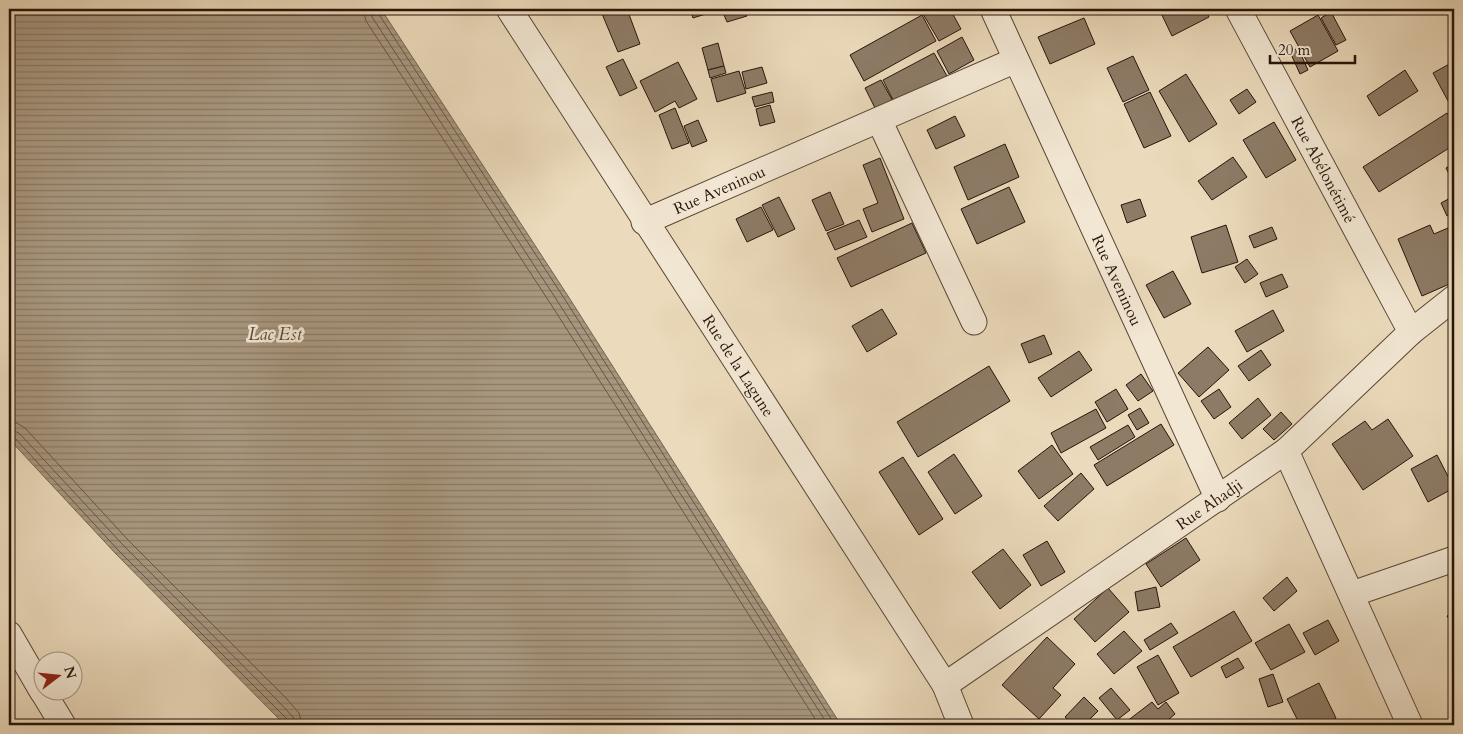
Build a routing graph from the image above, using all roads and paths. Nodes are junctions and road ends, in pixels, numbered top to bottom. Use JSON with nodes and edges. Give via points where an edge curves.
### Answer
{"nodes":[{"id":1,"x":508,"y":9,"type":"edge"},
{"id":2,"x":1238,"y":9,"type":"edge"},
{"id":3,"x":999,"y":10,"type":"edge"},
{"id":4,"x":1016,"y":60,"type":"junction"},
{"id":5,"x":879,"y":120,"type":"junction"},
{"id":6,"x":644,"y":222,"type":"junction"},
{"id":7,"x":1454,"y":298,"type":"edge"},
{"id":8,"x":974,"y":322,"type":"dead end"},
{"id":9,"x":1411,"y":332,"type":"junction"},
{"id":10,"x":1286,"y":451,"type":"junction"},
{"id":11,"x":1218,"y":499,"type":"junction"},
{"id":12,"x":1454,"y":558,"type":"edge"},
{"id":13,"x":1352,"y":594,"type":"junction"},
{"id":14,"x":9,"y":634,"type":"edge"},
{"id":15,"x":32,"y":673,"type":"edge"},
{"id":16,"x":944,"y":685,"type":"junction"},
{"id":17,"x":49,"y":702,"type":"edge"},
{"id":18,"x":63,"y":725,"type":"edge"},
{"id":19,"x":961,"y":725,"type":"edge"},
{"id":20,"x":1410,"y":725,"type":"edge"}],
"edges":[{"from":1,"to":6,"type":"street","name":"Rue de la Lagune"},
{"from":2,"to":9,"type":"street","name":"Rue Abélonétimé"},
{"from":3,"to":4,"type":"street","name":"Rue Aveninou"},
{"from":4,"to":5,"type":"street","name":"Rue Aveninou"},
{"from":4,"to":11,"type":"street","name":"Rue Aveninou"},
{"from":5,"to":6,"type":"street","name":"Rue Aveninou"},
{"from":5,"to":8,"type":"street"},
{"from":6,"to":16,"type":"street","name":"Rue de la Lagune"},
{"from":7,"to":9,"type":"street","name":"Rue Ahadji"},
{"from":9,"to":10,"type":"street","name":"Rue Ahadji"},
{"from":10,"to":11,"type":"street","name":"Rue Ahadji"},
{"from":10,"to":13,"type":"street"},
{"from":11,"to":16,"type":"street","name":"Rue Ahadji"},
{"from":12,"to":13,"type":"street"},
{"from":13,"to":20,"type":"street"},
{"from":14,"to":15,"type":"street"},
{"from":16,"to":19,"type":"street","name":"Rue de la Lagune"},
{"from":17,"to":18,"type":"street"}]}
